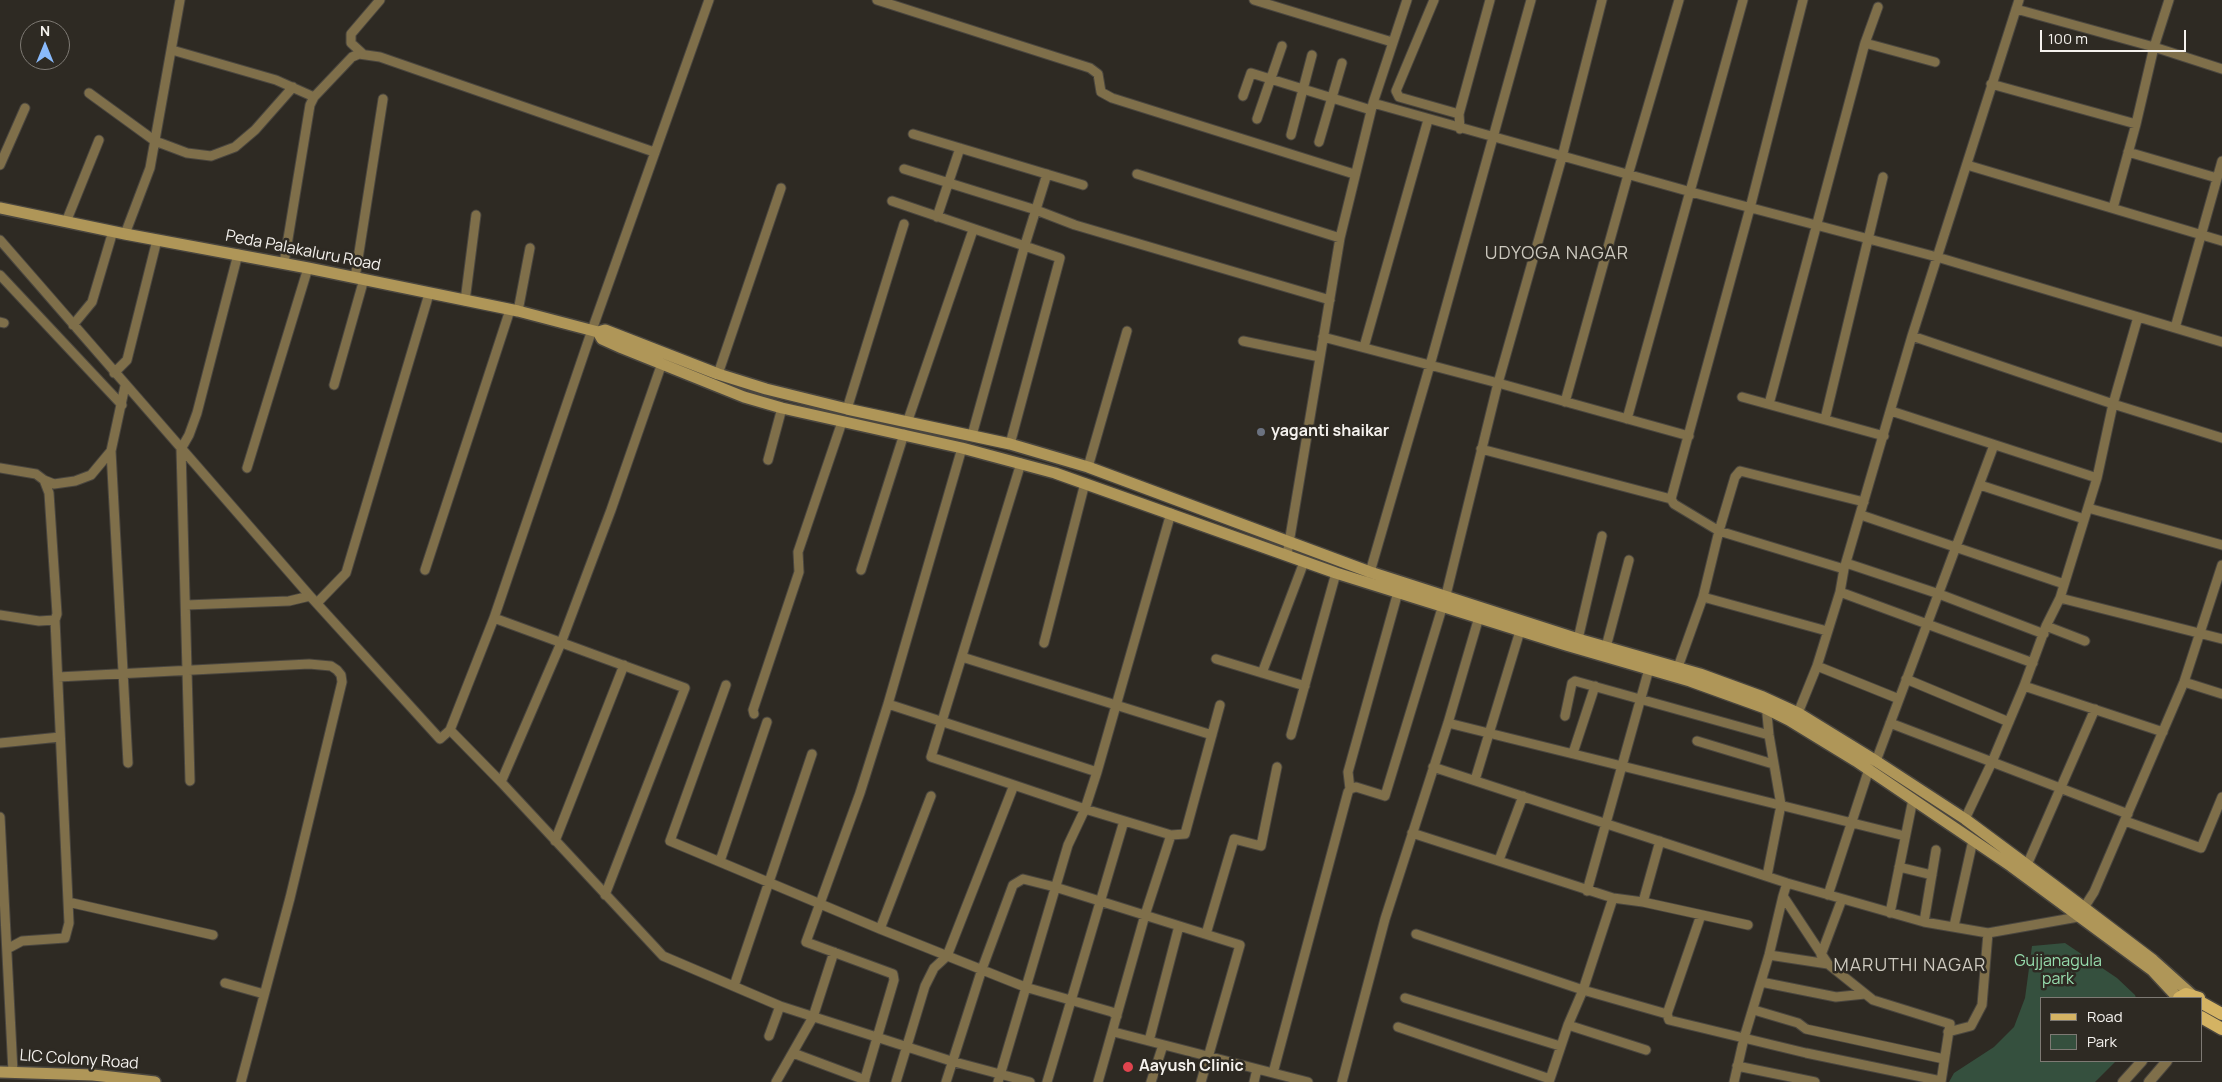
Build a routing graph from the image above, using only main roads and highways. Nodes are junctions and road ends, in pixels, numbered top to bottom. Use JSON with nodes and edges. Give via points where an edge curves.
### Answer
{"nodes":[{"id":1,"x":0,"y":208,"type":"edge"},
{"id":2,"x":595,"y":331,"type":"junction"},
{"id":3,"x":1444,"y":600,"type":"junction"},
{"id":4,"x":1766,"y":704,"type":"junction"},
{"id":5,"x":1873,"y":765,"type":"junction"},
{"id":6,"x":2081,"y":913,"type":"junction"},
{"id":7,"x":2177,"y":997,"type":"edge"},
{"id":8,"x":2196,"y":997,"type":"edge"},
{"id":9,"x":2202,"y":1001,"type":"edge"},
{"id":10,"x":2221,"y":1012,"type":"edge"},
{"id":11,"x":2202,"y":1018,"type":"edge"},
{"id":12,"x":2222,"y":1029,"type":"edge"},
{"id":13,"x":0,"y":1072,"type":"edge"},
{"id":14,"x":54,"y":1078,"type":"edge"},
{"id":15,"x":155,"y":1082,"type":"edge"}],
"edges":[{"from":1,"to":2,"type":"main road","name":"Peda Palakaluru Road","via":[[359,278]]},
{"from":2,"to":3,"type":"main road","name":"Peda Palakaluru Road","via":[[606,330],[718,374],[766,389],[1010,444],[1088,467]]},
{"from":2,"to":3,"type":"main road","via":[[602,339],[724,390],[782,408],[1021,463],[1336,573],[1398,592]]},
{"from":3,"to":4,"type":"main road","via":[[1479,617],[1520,631]]},
{"from":3,"to":4,"type":"main road","via":[[1678,667]]},
{"from":4,"to":5,"type":"main road"},
{"from":4,"to":5,"type":"main road","via":[[1798,713]]},
{"from":5,"to":6,"type":"main road","via":[[1912,799]]},
{"from":5,"to":6,"type":"main road","via":[[1965,820],[2027,865]]},
{"from":6,"to":7,"type":"main road","via":[[2152,970]]},
{"from":6,"to":8,"type":"main road","via":[[2153,960]]},
{"from":9,"to":10,"type":"main road"},
{"from":11,"to":12,"type":"main road"},
{"from":13,"to":14,"type":"main road","name":"LIC Colony Road"},
{"from":14,"to":15,"type":"main road","name":"LIC Colony Road","via":[[93,1075]]}]}
